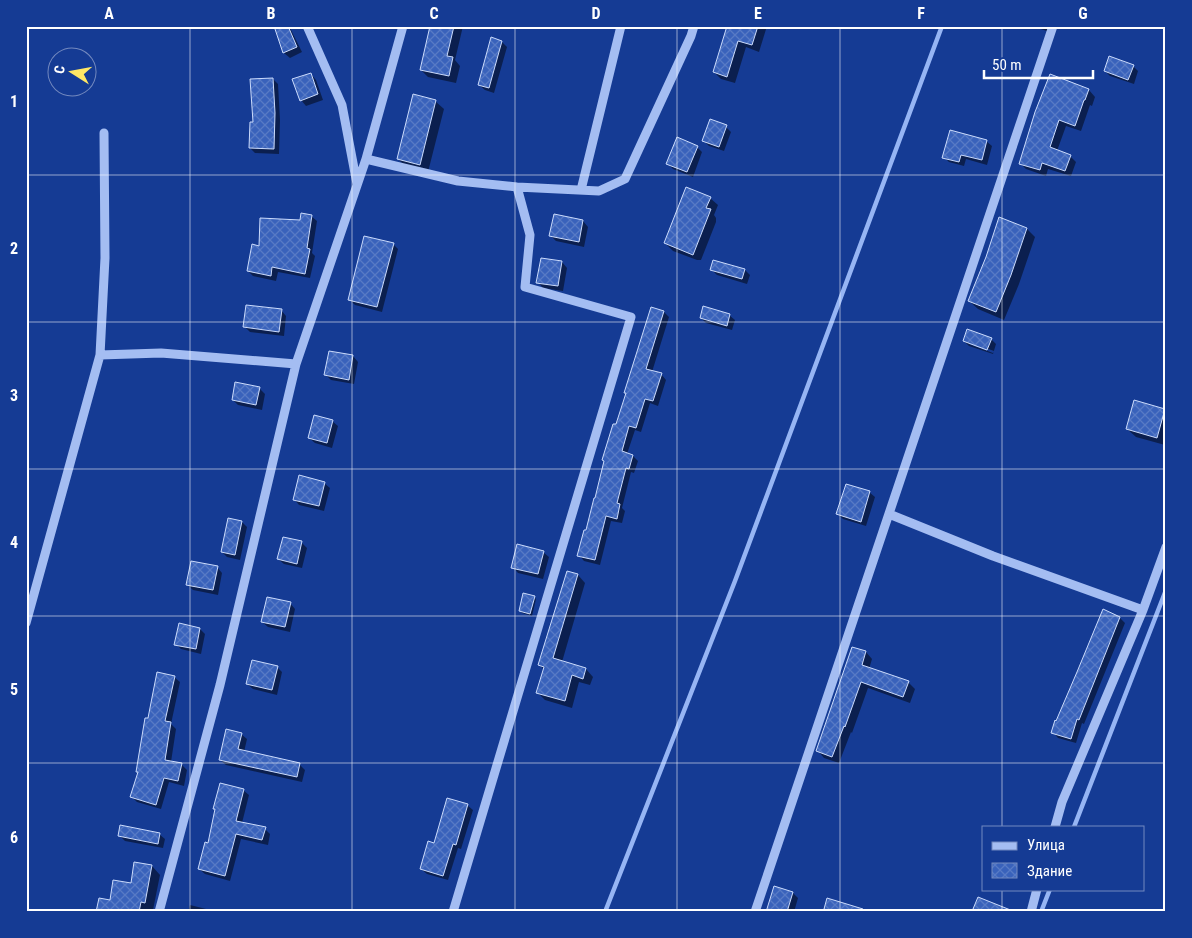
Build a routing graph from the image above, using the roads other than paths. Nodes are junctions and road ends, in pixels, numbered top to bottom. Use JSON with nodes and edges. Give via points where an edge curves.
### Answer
{"nodes":[{"id":1,"x":307,"y":26,"type":"edge"},
{"id":2,"x":403,"y":26,"type":"edge"},
{"id":3,"x":621,"y":26,"type":"edge"},
{"id":4,"x":694,"y":26,"type":"edge"},
{"id":5,"x":1053,"y":26,"type":"edge"},
{"id":6,"x":104,"y":133,"type":"dead end"},
{"id":7,"x":366,"y":160,"type":"junction"},
{"id":8,"x":357,"y":184,"type":"junction"},
{"id":9,"x":517,"y":187,"type":"junction"},
{"id":10,"x":582,"y":190,"type":"junction"},
{"id":11,"x":100,"y":355,"type":"junction"},
{"id":12,"x":296,"y":364,"type":"junction"},
{"id":13,"x":889,"y":514,"type":"junction"},
{"id":14,"x":1166,"y":547,"type":"edge"},
{"id":15,"x":1143,"y":610,"type":"junction"},
{"id":16,"x":26,"y":623,"type":"edge"},
{"id":17,"x":1055,"y":826,"type":"edge"},
{"id":18,"x":1037,"y":890,"type":"edge"},
{"id":19,"x":160,"y":912,"type":"edge"},
{"id":20,"x":453,"y":912,"type":"edge"},
{"id":21,"x":755,"y":912,"type":"edge"},
{"id":22,"x":1030,"y":912,"type":"edge"}],
"edges":[{"from":1,"to":8,"type":"street","via":[[342,105]]},
{"from":2,"to":7,"type":"street"},
{"from":3,"to":10,"type":"street"},
{"from":4,"to":10,"type":"street","via":[[625,179],[599,191]]},
{"from":5,"to":13,"type":"street"},
{"from":6,"to":11,"type":"street","via":[[105,258]]},
{"from":7,"to":8,"type":"street"},
{"from":7,"to":9,"type":"street","via":[[458,181]]},
{"from":8,"to":12,"type":"street"},
{"from":9,"to":10,"type":"street"},
{"from":9,"to":20,"type":"street","via":[[530,235],[525,287],[631,317]]},
{"from":11,"to":12,"type":"street","via":[[161,353]]},
{"from":11,"to":16,"type":"street"},
{"from":12,"to":19,"type":"street","via":[[220,685]]},
{"from":13,"to":15,"type":"street","via":[[993,556]]},
{"from":13,"to":21,"type":"street"},
{"from":14,"to":15,"type":"street"},
{"from":15,"to":17,"type":"street","via":[[1062,802]]},
{"from":18,"to":22,"type":"street"}]}
